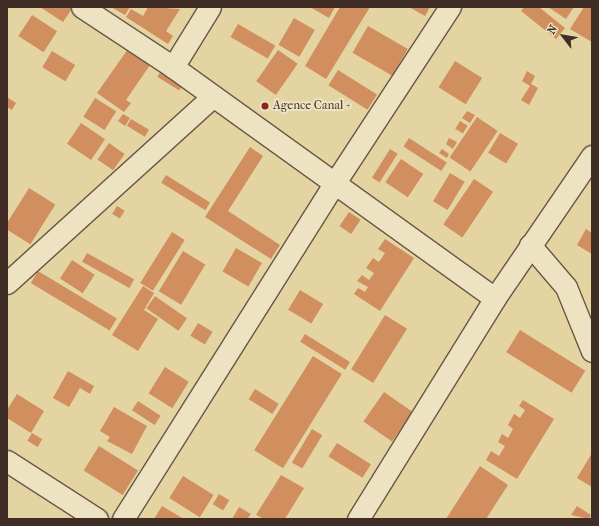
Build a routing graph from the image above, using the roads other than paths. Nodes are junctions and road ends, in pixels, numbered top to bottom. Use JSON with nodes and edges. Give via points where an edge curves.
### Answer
{"nodes":[{"id":1,"x":82,"y":7,"type":"edge"},
{"id":2,"x":210,"y":7,"type":"edge"},
{"id":3,"x":450,"y":7,"type":"edge"},
{"id":4,"x":173,"y":67,"type":"junction"},
{"id":5,"x":213,"y":96,"type":"junction"},
{"id":6,"x":592,"y":156,"type":"edge"},
{"id":7,"x":334,"y":184,"type":"junction"},
{"id":8,"x":530,"y":245,"type":"junction"},
{"id":9,"x":9,"y":275,"type":"edge"},
{"id":10,"x":495,"y":298,"type":"junction"},
{"id":11,"x":592,"y":351,"type":"edge"},
{"id":12,"x":7,"y":461,"type":"edge"},
{"id":13,"x":97,"y":519,"type":"edge"},
{"id":14,"x":123,"y":519,"type":"edge"},
{"id":15,"x":358,"y":519,"type":"edge"}],
"edges":[{"from":1,"to":4,"type":"street"},
{"from":2,"to":4,"type":"street"},
{"from":3,"to":7,"type":"street"},
{"from":4,"to":5,"type":"street"},
{"from":5,"to":7,"type":"street"},
{"from":5,"to":9,"type":"street"},
{"from":6,"to":8,"type":"street"},
{"from":7,"to":10,"type":"street"},
{"from":7,"to":14,"type":"street"},
{"from":8,"to":10,"type":"street"},
{"from":8,"to":11,"type":"street","via":[[566,287]]},
{"from":10,"to":15,"type":"street"},
{"from":12,"to":13,"type":"street"}]}
